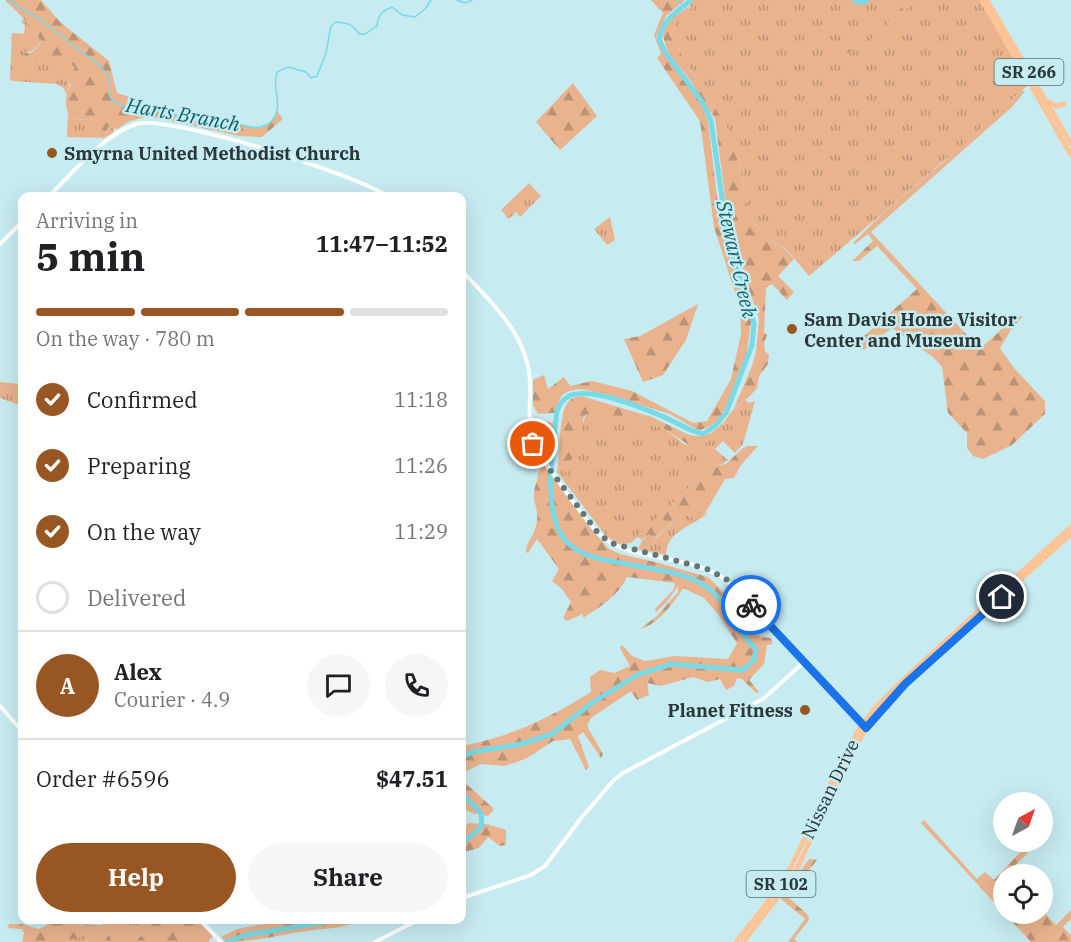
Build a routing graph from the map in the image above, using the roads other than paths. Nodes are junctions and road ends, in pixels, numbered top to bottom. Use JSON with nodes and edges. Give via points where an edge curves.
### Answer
{"nodes":[{"id":1,"x":982,"y":0,"type":"edge"},
{"id":2,"x":987,"y":0,"type":"edge"},
{"id":3,"x":1045,"y":99,"type":"junction"},
{"id":4,"x":1064,"y":104,"type":"dead end"},
{"id":5,"x":1071,"y":144,"type":"edge"},
{"id":6,"x":1071,"y":154,"type":"edge"},
{"id":7,"x":53,"y":192,"type":"edge"},
{"id":8,"x":379,"y":192,"type":"edge"},
{"id":9,"x":18,"y":226,"type":"edge"},
{"id":10,"x":0,"y":244,"type":"edge"},
{"id":11,"x":466,"y":275,"type":"edge"},
{"id":12,"x":1071,"y":527,"type":"edge"},
{"id":13,"x":1071,"y":534,"type":"edge"},
{"id":14,"x":803,"y":663,"type":"junction"},
{"id":15,"x":0,"y":706,"type":"edge"},
{"id":16,"x":18,"y":726,"type":"edge"},
{"id":17,"x":864,"y":726,"type":"junction"},
{"id":18,"x":466,"y":897,"type":"edge"},
{"id":19,"x":204,"y":924,"type":"edge"},
{"id":20,"x":410,"y":924,"type":"edge"},
{"id":21,"x":221,"y":942,"type":"edge"},
{"id":22,"x":375,"y":942,"type":"edge"},
{"id":23,"x":736,"y":942,"type":"edge"},
{"id":24,"x":743,"y":942,"type":"edge"}],
"edges":[{"from":1,"to":6,"type":"main road","number":"SR 266"},
{"from":2,"to":3,"type":"main road","number":"SR 266"},
{"from":3,"to":4,"type":"main road","via":[[1056,106]]},
{"from":3,"to":5,"type":"main road","number":"SR 266"},
{"from":7,"to":8,"type":"street","via":[[106,141],[132,126],[151,122],[268,150]]},
{"from":9,"to":10,"type":"street"},
{"from":11,"to":14,"type":"street","via":[[503,315],[521,344],[530,380],[531,438],[541,458],[598,533],[630,550],[698,566],[726,579]]},
{"from":12,"to":17,"type":"main road","name":"Nissan Drive","number":"SR 102","via":[[901,681]]},
{"from":13,"to":17,"type":"main road","name":"Nissan Drive","number":"SR 102"},
{"from":14,"to":17,"type":"street"},
{"from":14,"to":18,"type":"street","via":[[762,699],[623,773],[582,817],[545,866],[531,875]]},
{"from":15,"to":16,"type":"street"},
{"from":17,"to":23,"type":"main road","name":"Nissan Drive","number":"SR 102","via":[[835,773],[790,869]]},
{"from":17,"to":24,"type":"main road","name":"Nissan Drive","number":"SR 102","via":[[798,867]]},
{"from":19,"to":21,"type":"street"},
{"from":20,"to":22,"type":"street"}]}
